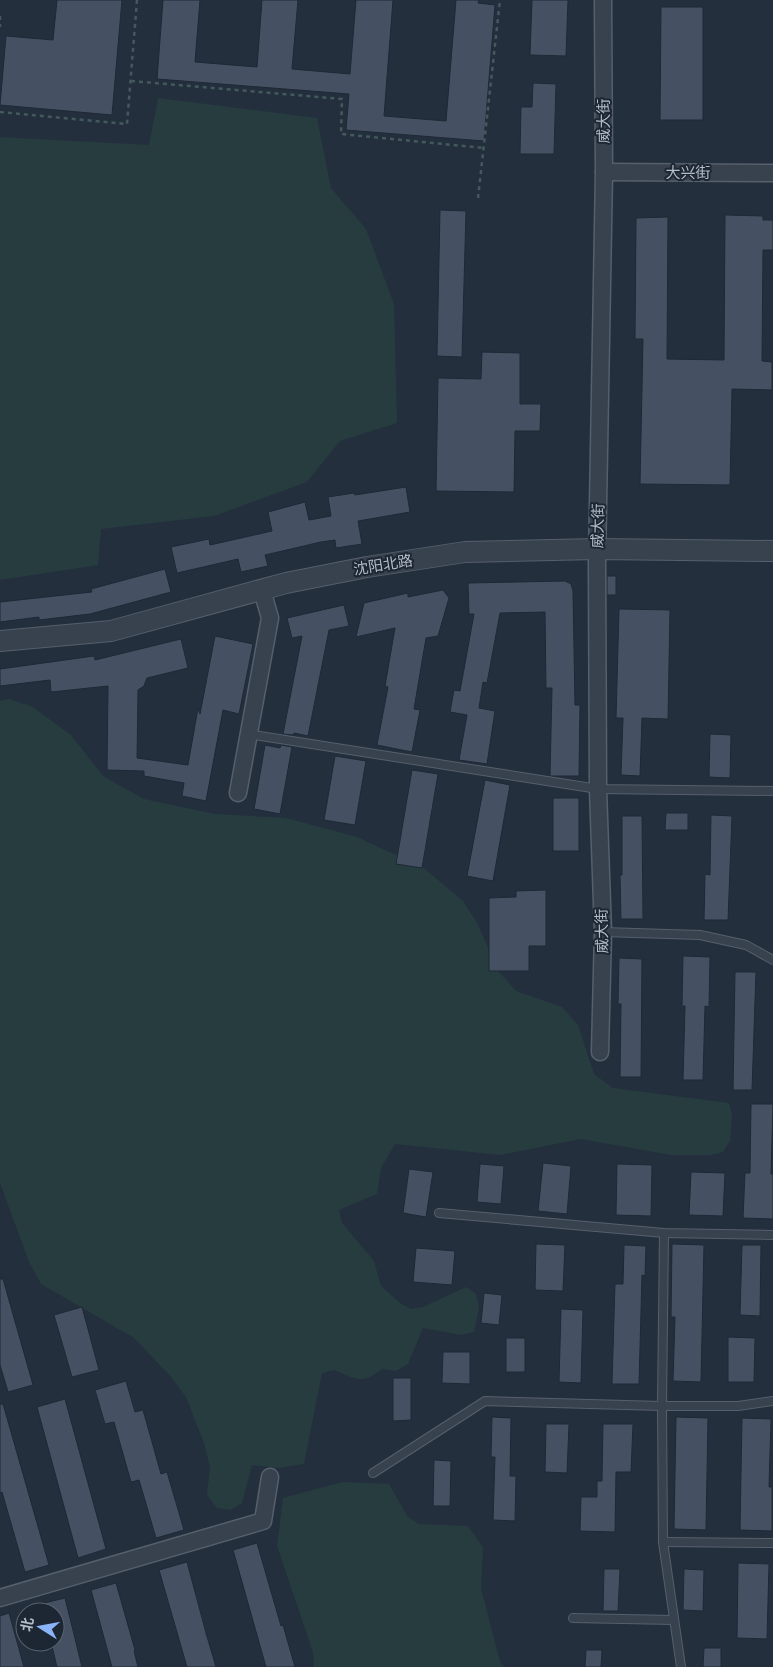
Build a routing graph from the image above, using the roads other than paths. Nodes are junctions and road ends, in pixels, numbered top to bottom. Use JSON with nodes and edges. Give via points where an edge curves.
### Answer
{"nodes":[{"id":1,"x":603,"y":0,"type":"edge"},
{"id":2,"x":604,"y":172,"type":"junction"},
{"id":3,"x":773,"y":173,"type":"edge"},
{"id":4,"x":773,"y":551,"type":"edge"},
{"id":5,"x":597,"y":555,"type":"junction"},
{"id":6,"x":773,"y":561,"type":"edge"},
{"id":7,"x":264,"y":594,"type":"junction"},
{"id":8,"x":0,"y":641,"type":"edge"},
{"id":9,"x":0,"y":651,"type":"edge"},
{"id":10,"x":248,"y":734,"type":"junction"},
{"id":11,"x":598,"y":789,"type":"junction"},
{"id":12,"x":773,"y":791,"type":"edge"},
{"id":13,"x":238,"y":793,"type":"dead end"},
{"id":14,"x":603,"y":932,"type":"junction"},
{"id":15,"x":773,"y":960,"type":"edge"},
{"id":16,"x":600,"y":1052,"type":"dead end"},
{"id":17,"x":439,"y":1213,"type":"dead end"},
{"id":18,"x":664,"y":1233,"type":"junction"},
{"id":19,"x":773,"y":1235,"type":"edge"},
{"id":20,"x":773,"y":1401,"type":"edge"},
{"id":21,"x":662,"y":1406,"type":"junction"},
{"id":22,"x":373,"y":1473,"type":"dead end"},
{"id":23,"x":270,"y":1477,"type":"dead end"},
{"id":24,"x":663,"y":1542,"type":"junction"},
{"id":25,"x":773,"y":1543,"type":"edge"},
{"id":26,"x":0,"y":1598,"type":"edge"},
{"id":27,"x":573,"y":1618,"type":"dead end"},
{"id":28,"x":673,"y":1620,"type":"junction"},
{"id":29,"x":680,"y":1667,"type":"edge"}],
"edges":[{"from":1,"to":2,"type":"street","name":"威大街"},
{"from":2,"to":3,"type":"street","name":"大兴街"},
{"from":2,"to":5,"type":"street","name":"威大街"},
{"from":4,"to":5,"type":"street","name":"沈阳北路"},
{"from":5,"to":6,"type":"street","name":"沈阳北路"},
{"from":5,"to":7,"type":"street","name":"沈阳北路","via":[[465,552],[367,567]]},
{"from":5,"to":11,"type":"street","name":"威大街"},
{"from":7,"to":8,"type":"street","name":"沈阳北路","via":[[110,631]]},
{"from":7,"to":9,"type":"street","name":"沈阳北路","via":[[122,639]]},
{"from":7,"to":10,"type":"street","via":[[270,618]]},
{"from":10,"to":11,"type":"lane"},
{"from":10,"to":13,"type":"street"},
{"from":11,"to":12,"type":"lane"},
{"from":11,"to":14,"type":"street","name":"威大街"},
{"from":14,"to":15,"type":"lane","via":[[700,935],[746,945]]},
{"from":14,"to":16,"type":"street","name":"威大街"},
{"from":17,"to":18,"type":"lane"},
{"from":18,"to":19,"type":"lane"},
{"from":18,"to":21,"type":"lane"},
{"from":20,"to":21,"type":"lane","via":[[738,1406]]},
{"from":21,"to":22,"type":"lane","via":[[485,1401]]},
{"from":21,"to":24,"type":"lane"},
{"from":23,"to":26,"type":"street","via":[[263,1521]]},
{"from":24,"to":25,"type":"lane"},
{"from":24,"to":28,"type":"lane"},
{"from":27,"to":28,"type":"lane"},
{"from":28,"to":29,"type":"lane"}]}
